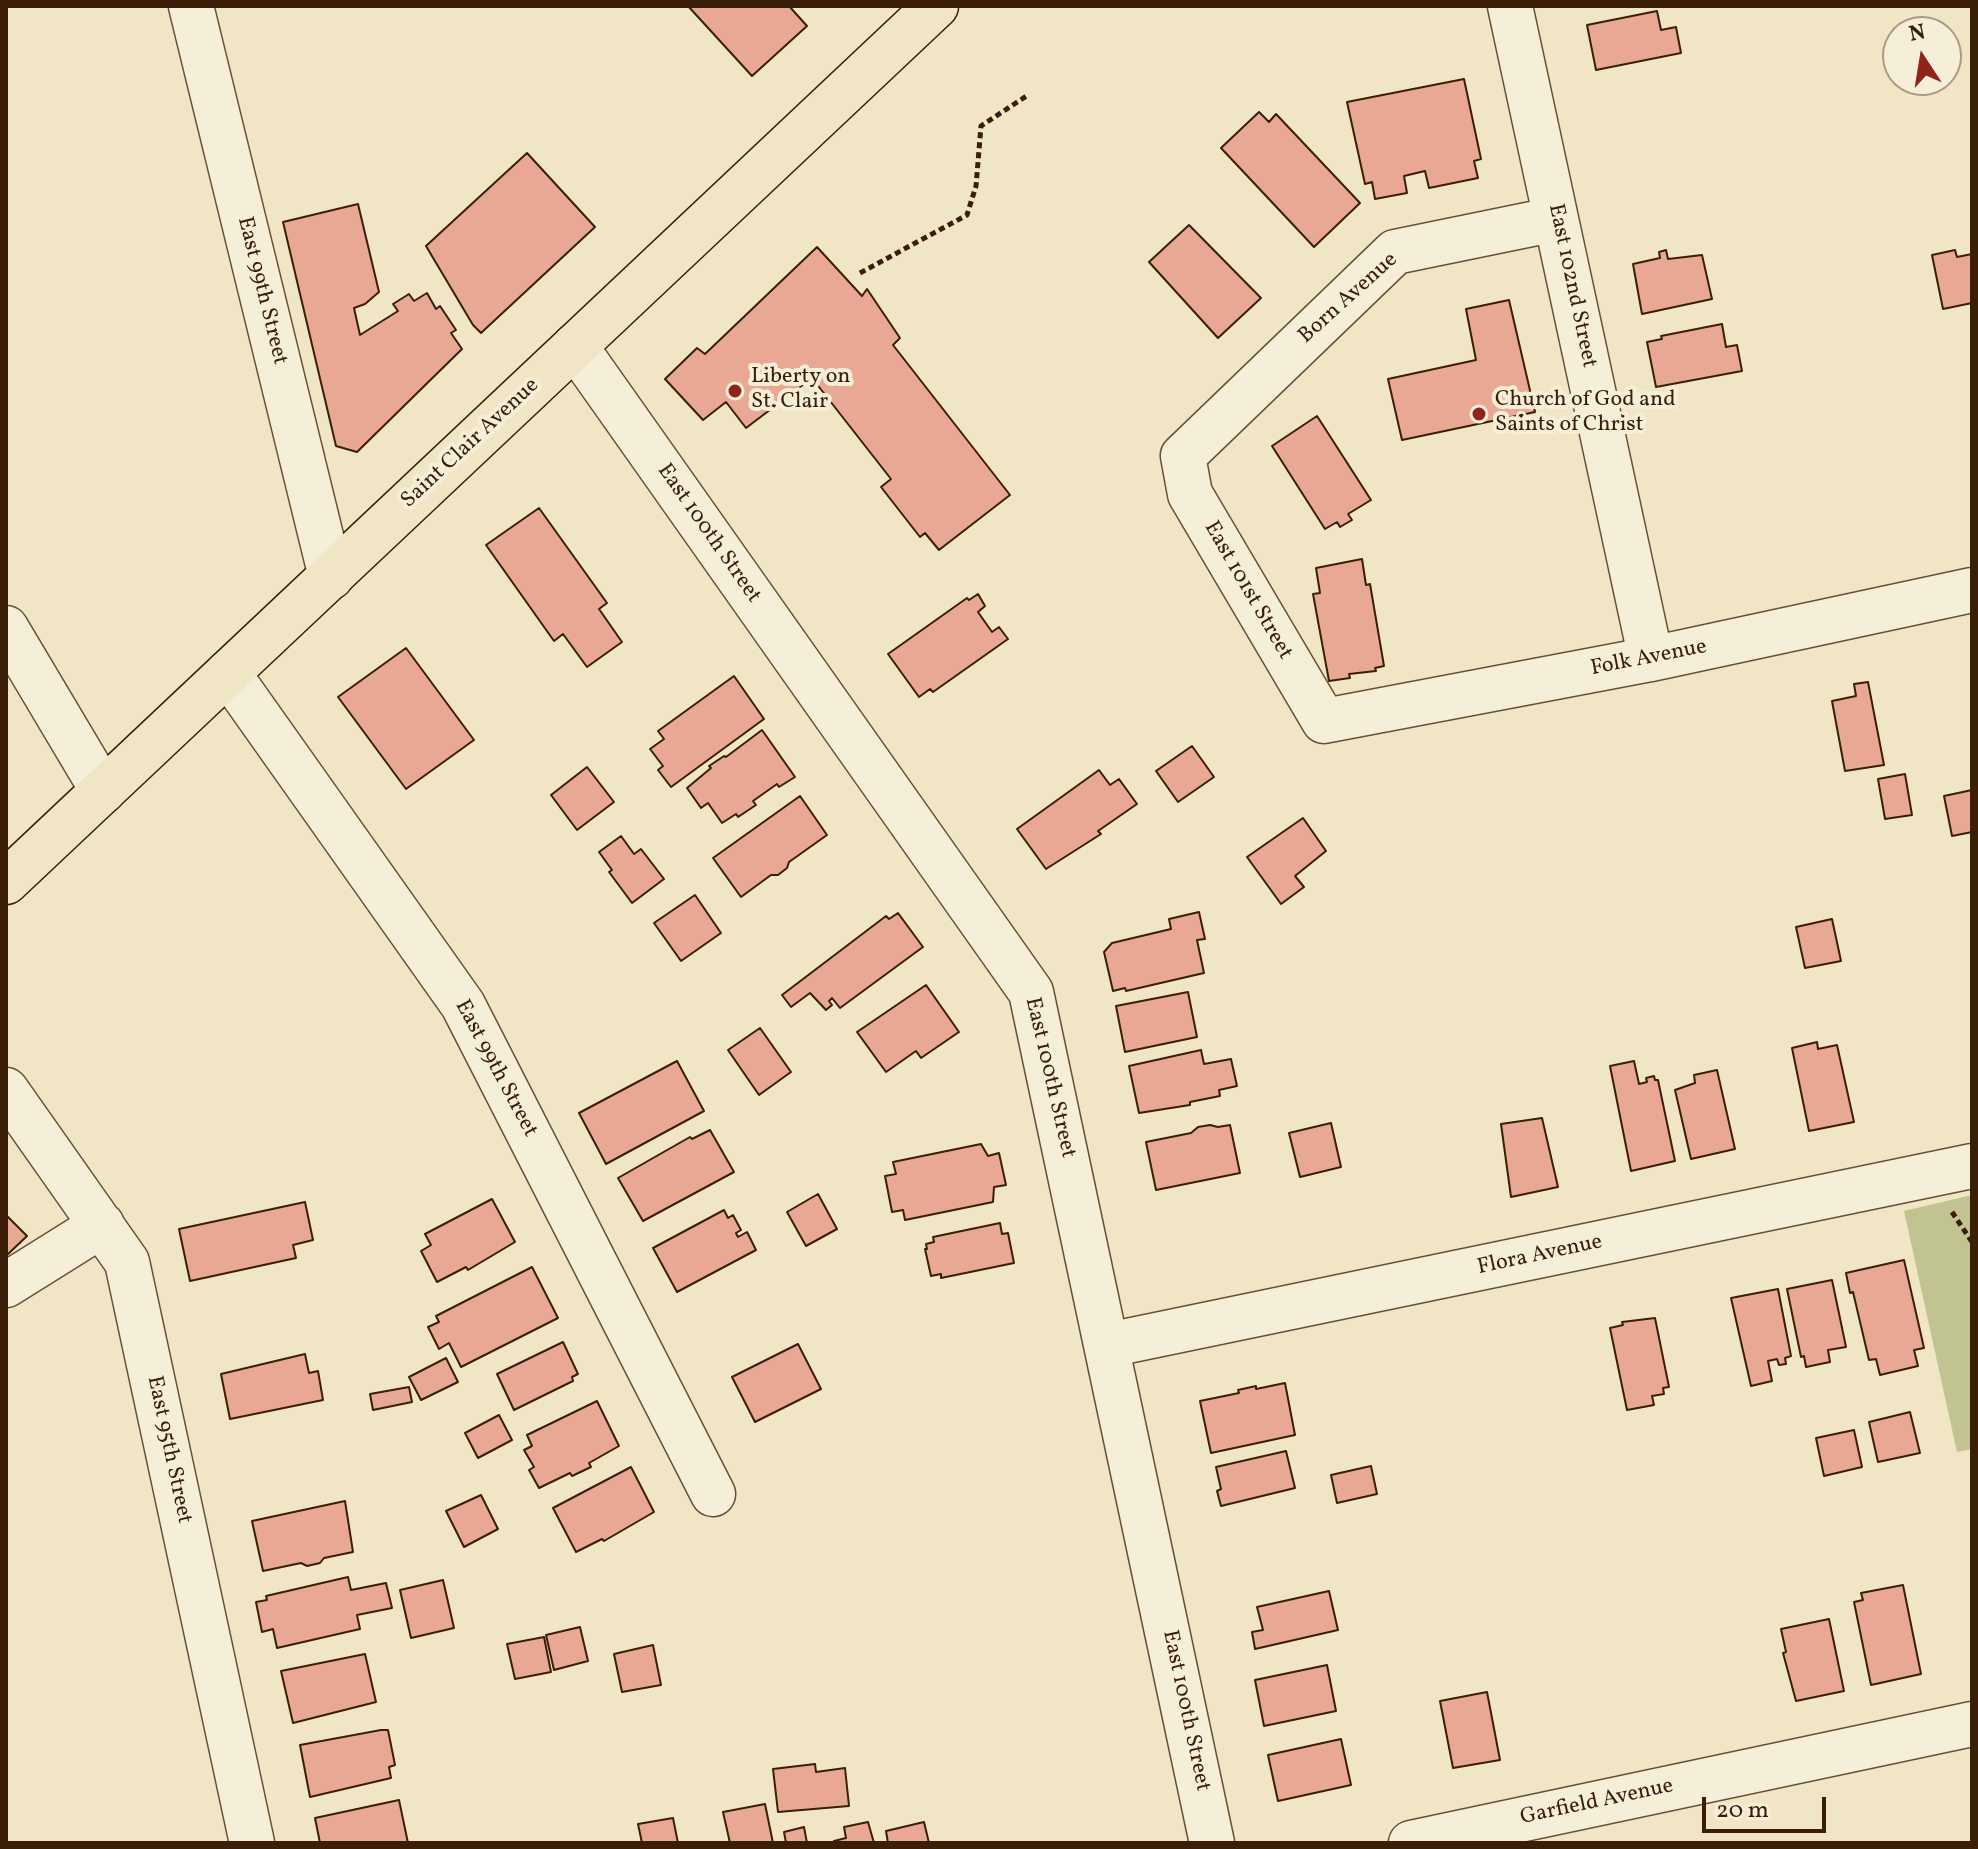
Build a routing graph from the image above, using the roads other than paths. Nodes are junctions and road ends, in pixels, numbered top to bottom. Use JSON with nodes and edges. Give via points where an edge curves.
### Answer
{"nodes":[{"id":1,"x":191,"y":6,"type":"edge"},
{"id":2,"x":1510,"y":6,"type":"edge"},
{"id":3,"x":913,"y":16,"type":"edge"},
{"id":4,"x":1556,"y":219,"type":"junction"},
{"id":5,"x":575,"y":346,"type":"junction"},
{"id":6,"x":1183,"y":456,"type":"joint"},
{"id":7,"x":331,"y":577,"type":"junction"},
{"id":8,"x":1972,"y":590,"type":"edge"},
{"id":9,"x":6,"y":628,"type":"edge"},
{"id":10,"x":1651,"y":659,"type":"junction"},
{"id":11,"x":228,"y":673,"type":"junction"},
{"id":12,"x":1324,"y":721,"type":"joint"},
{"id":13,"x":103,"y":791,"type":"junction"},
{"id":14,"x":6,"y":882,"type":"edge"},
{"id":15,"x":6,"y":1090,"type":"edge"},
{"id":16,"x":1972,"y":1166,"type":"edge"},
{"id":17,"x":102,"y":1225,"type":"junction"},
{"id":18,"x":6,"y":1285,"type":"edge"},
{"id":19,"x":1108,"y":1345,"type":"junction"},
{"id":20,"x":713,"y":1494,"type":"dead end"},
{"id":21,"x":1972,"y":1724,"type":"edge"},
{"id":22,"x":252,"y":1843,"type":"edge"},
{"id":23,"x":1212,"y":1843,"type":"edge"},
{"id":24,"x":1411,"y":1843,"type":"edge"}],
"edges":[{"from":1,"to":7,"type":"street","name":"East 99th Street"},
{"from":2,"to":4,"type":"street","name":"East 102nd Street"},
{"from":3,"to":5,"type":"main road","name":"Saint Clair Avenue"},
{"from":4,"to":6,"type":"street","name":"Born Avenue","via":[[1395,252]]},
{"from":4,"to":10,"type":"street","name":"East 102nd Street"},
{"from":5,"to":7,"type":"main road","name":"Saint Clair Avenue"},
{"from":5,"to":19,"type":"street","name":"East 100th Street","via":[[1031,992]]},
{"from":6,"to":12,"type":"street","name":"East 101st Street","via":[[1190,494]]},
{"from":7,"to":11,"type":"main road","name":"Saint Clair Avenue"},
{"from":8,"to":10,"type":"street","name":"Folk Avenue"},
{"from":9,"to":13,"type":"street"},
{"from":10,"to":12,"type":"street","name":"Folk Avenue"},
{"from":11,"to":13,"type":"main road","name":"Saint Clair Avenue"},
{"from":11,"to":20,"type":"street","name":"East 99th Street","via":[[463,1005]]},
{"from":13,"to":14,"type":"main road","name":"Saint Clair Avenue"},
{"from":15,"to":17,"type":"street","name":"East 95th Street"},
{"from":16,"to":19,"type":"street","name":"Flora Avenue"},
{"from":17,"to":18,"type":"street"},
{"from":17,"to":22,"type":"street","name":"East 95th Street","via":[[127,1262]]},
{"from":19,"to":23,"type":"street","name":"East 100th Street"},
{"from":21,"to":24,"type":"street","name":"Garfield Avenue"}]}
